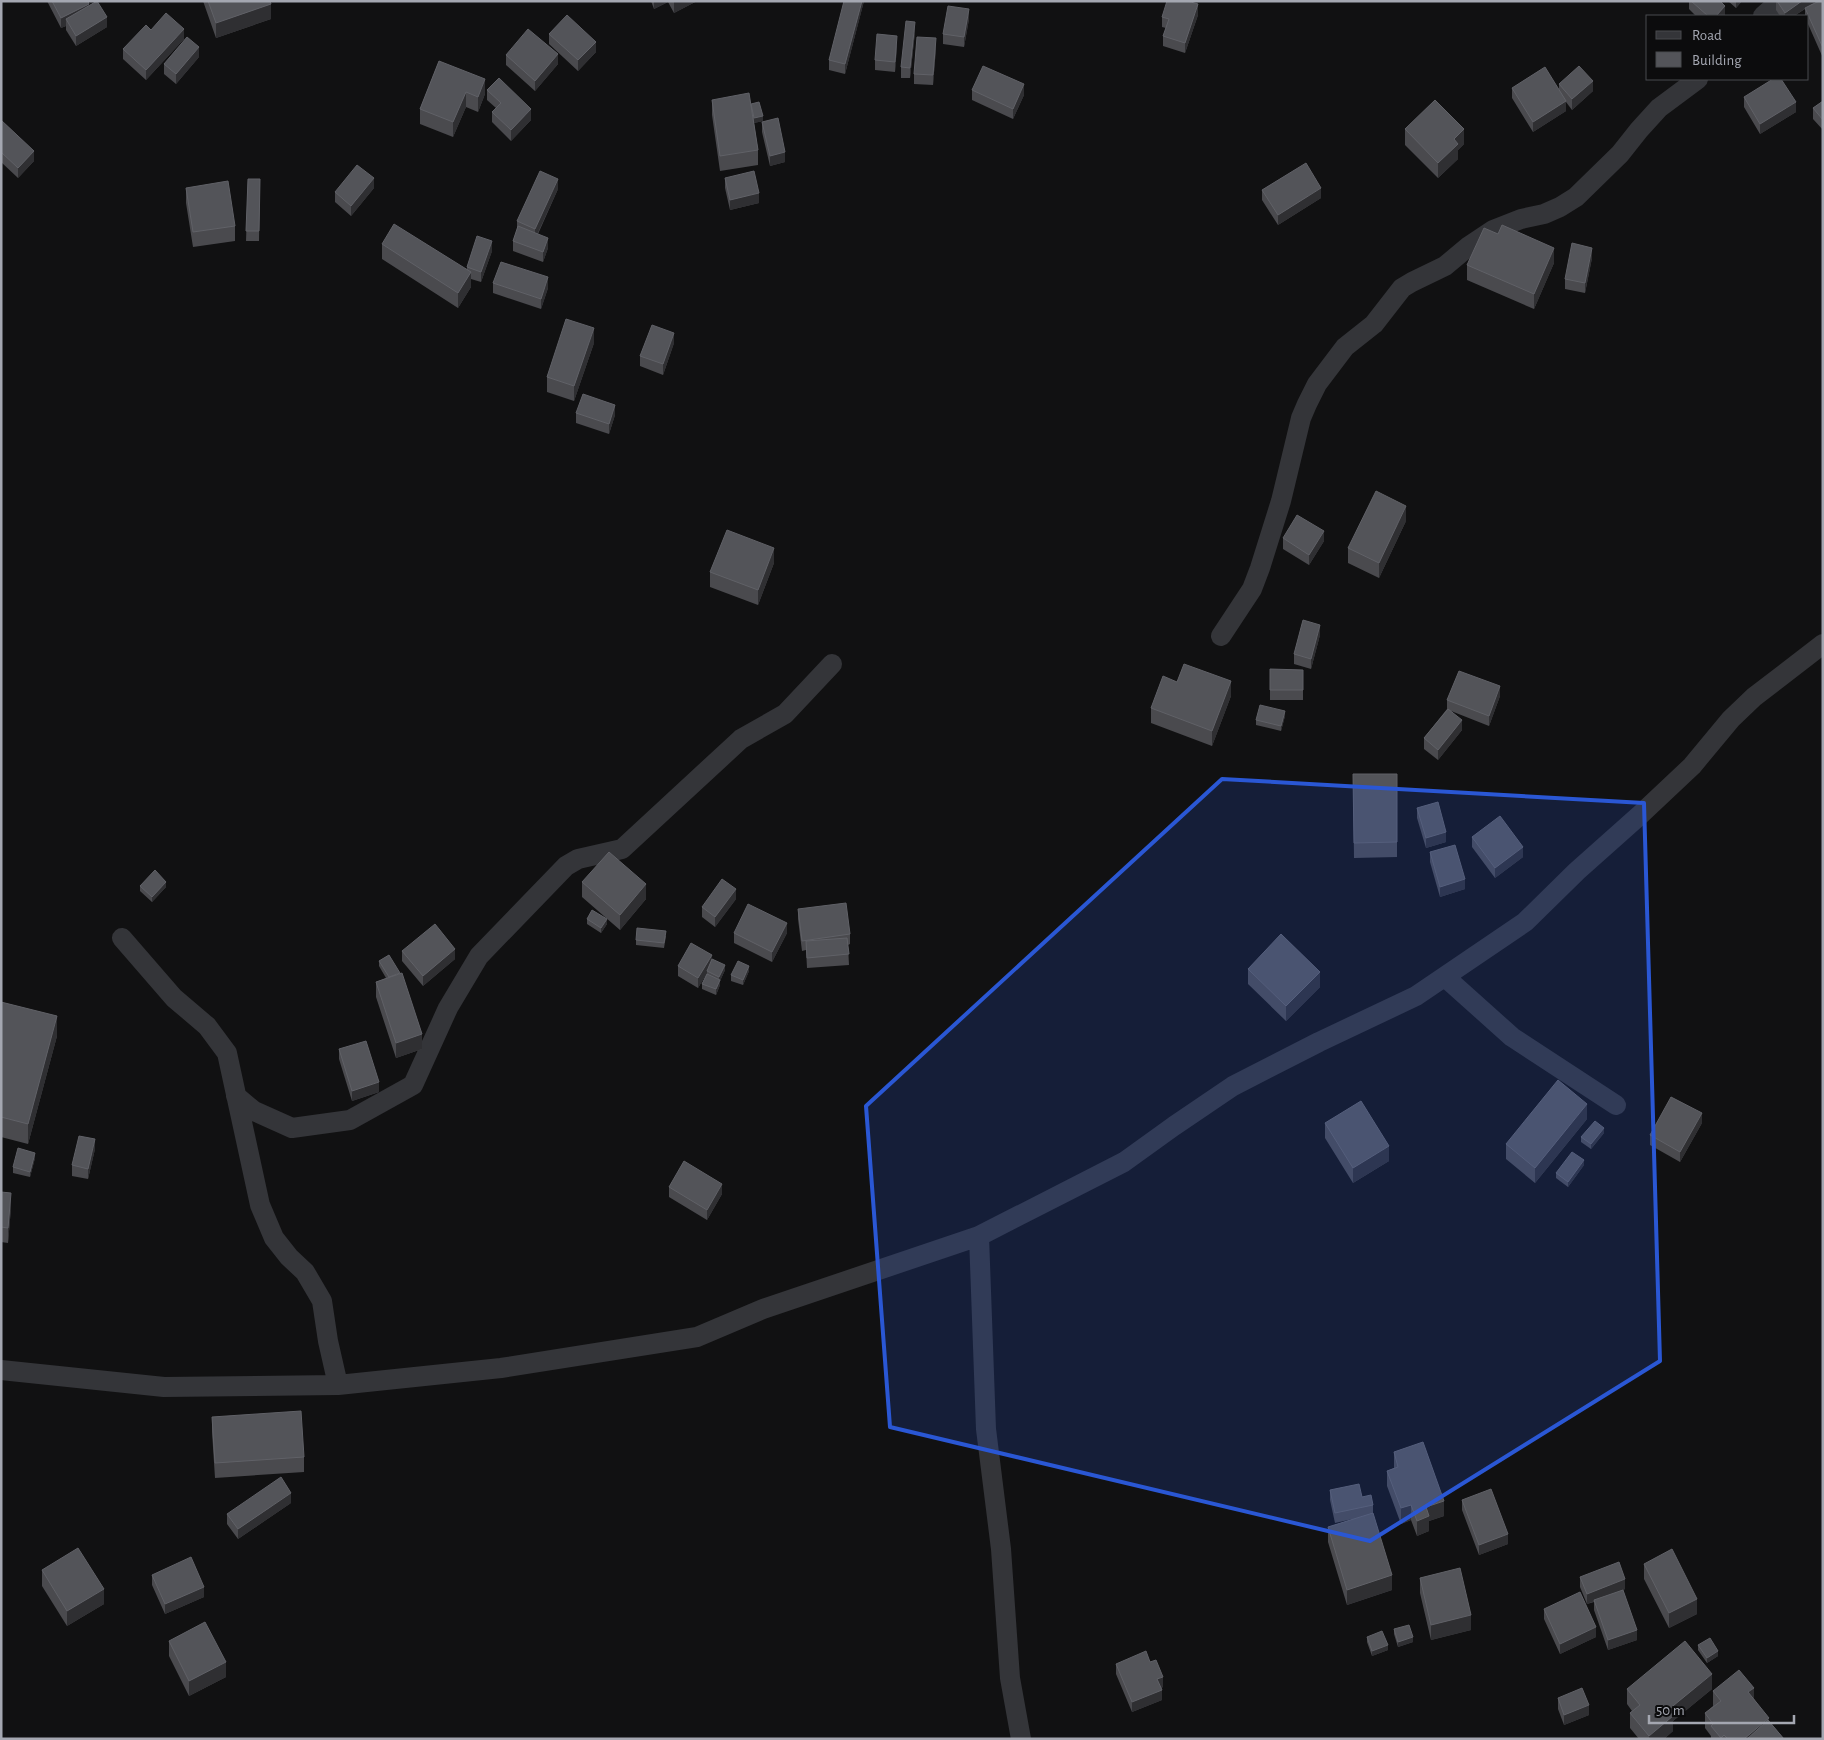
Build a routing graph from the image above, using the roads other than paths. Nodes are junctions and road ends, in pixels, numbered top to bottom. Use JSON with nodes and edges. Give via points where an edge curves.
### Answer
{"nodes":[{"id":1,"x":1780,"y":1,"type":"edge"},
{"id":2,"x":1764,"y":15,"type":"edge"},
{"id":3,"x":1697,"y":80,"type":"edge"},
{"id":4,"x":1221,"y":636,"type":"dead end"},
{"id":5,"x":1823,"y":644,"type":"edge"},
{"id":6,"x":832,"y":664,"type":"dead end"},
{"id":7,"x":122,"y":938,"type":"dead end"},
{"id":8,"x":1445,"y":976,"type":"junction"},
{"id":9,"x":236,"y":1096,"type":"junction"},
{"id":10,"x":1616,"y":1105,"type":"dead end"},
{"id":11,"x":979,"y":1236,"type":"junction"},
{"id":12,"x":1,"y":1370,"type":"edge"},
{"id":13,"x":338,"y":1385,"type":"junction"},
{"id":14,"x":1021,"y":1739,"type":"edge"}],
"edges":[{"from":1,"to":2,"type":"street"},
{"from":3,"to":4,"type":"street","via":[[1659,108],[1620,154],[1576,196],[1544,214],[1493,230],[1445,266],[1402,288],[1374,324],[1345,347],[1306,404],[1281,501],[1252,590]]},
{"from":5,"to":8,"type":"street","via":[[1754,697],[1692,766],[1525,922]]},
{"from":6,"to":9,"type":"street","via":[[784,714],[741,739],[622,848],[578,858],[566,866],[479,956],[448,1008],[413,1085],[350,1120],[292,1128],[254,1111]]},
{"from":7,"to":9,"type":"street","via":[[174,998],[212,1032],[227,1053]]},
{"from":8,"to":10,"type":"street","via":[[1512,1037]]},
{"from":8,"to":11,"type":"street","via":[[1416,996],[1233,1086],[1124,1162]]},
{"from":9,"to":13,"type":"street","via":[[260,1205],[274,1238],[305,1272],[322,1302]]},
{"from":11,"to":13,"type":"street","via":[[763,1309],[697,1336],[501,1368]]},
{"from":11,"to":14,"type":"street","via":[[986,1429],[1001,1549],[1010,1678]]},
{"from":12,"to":13,"type":"street","via":[[164,1387]]}]}
